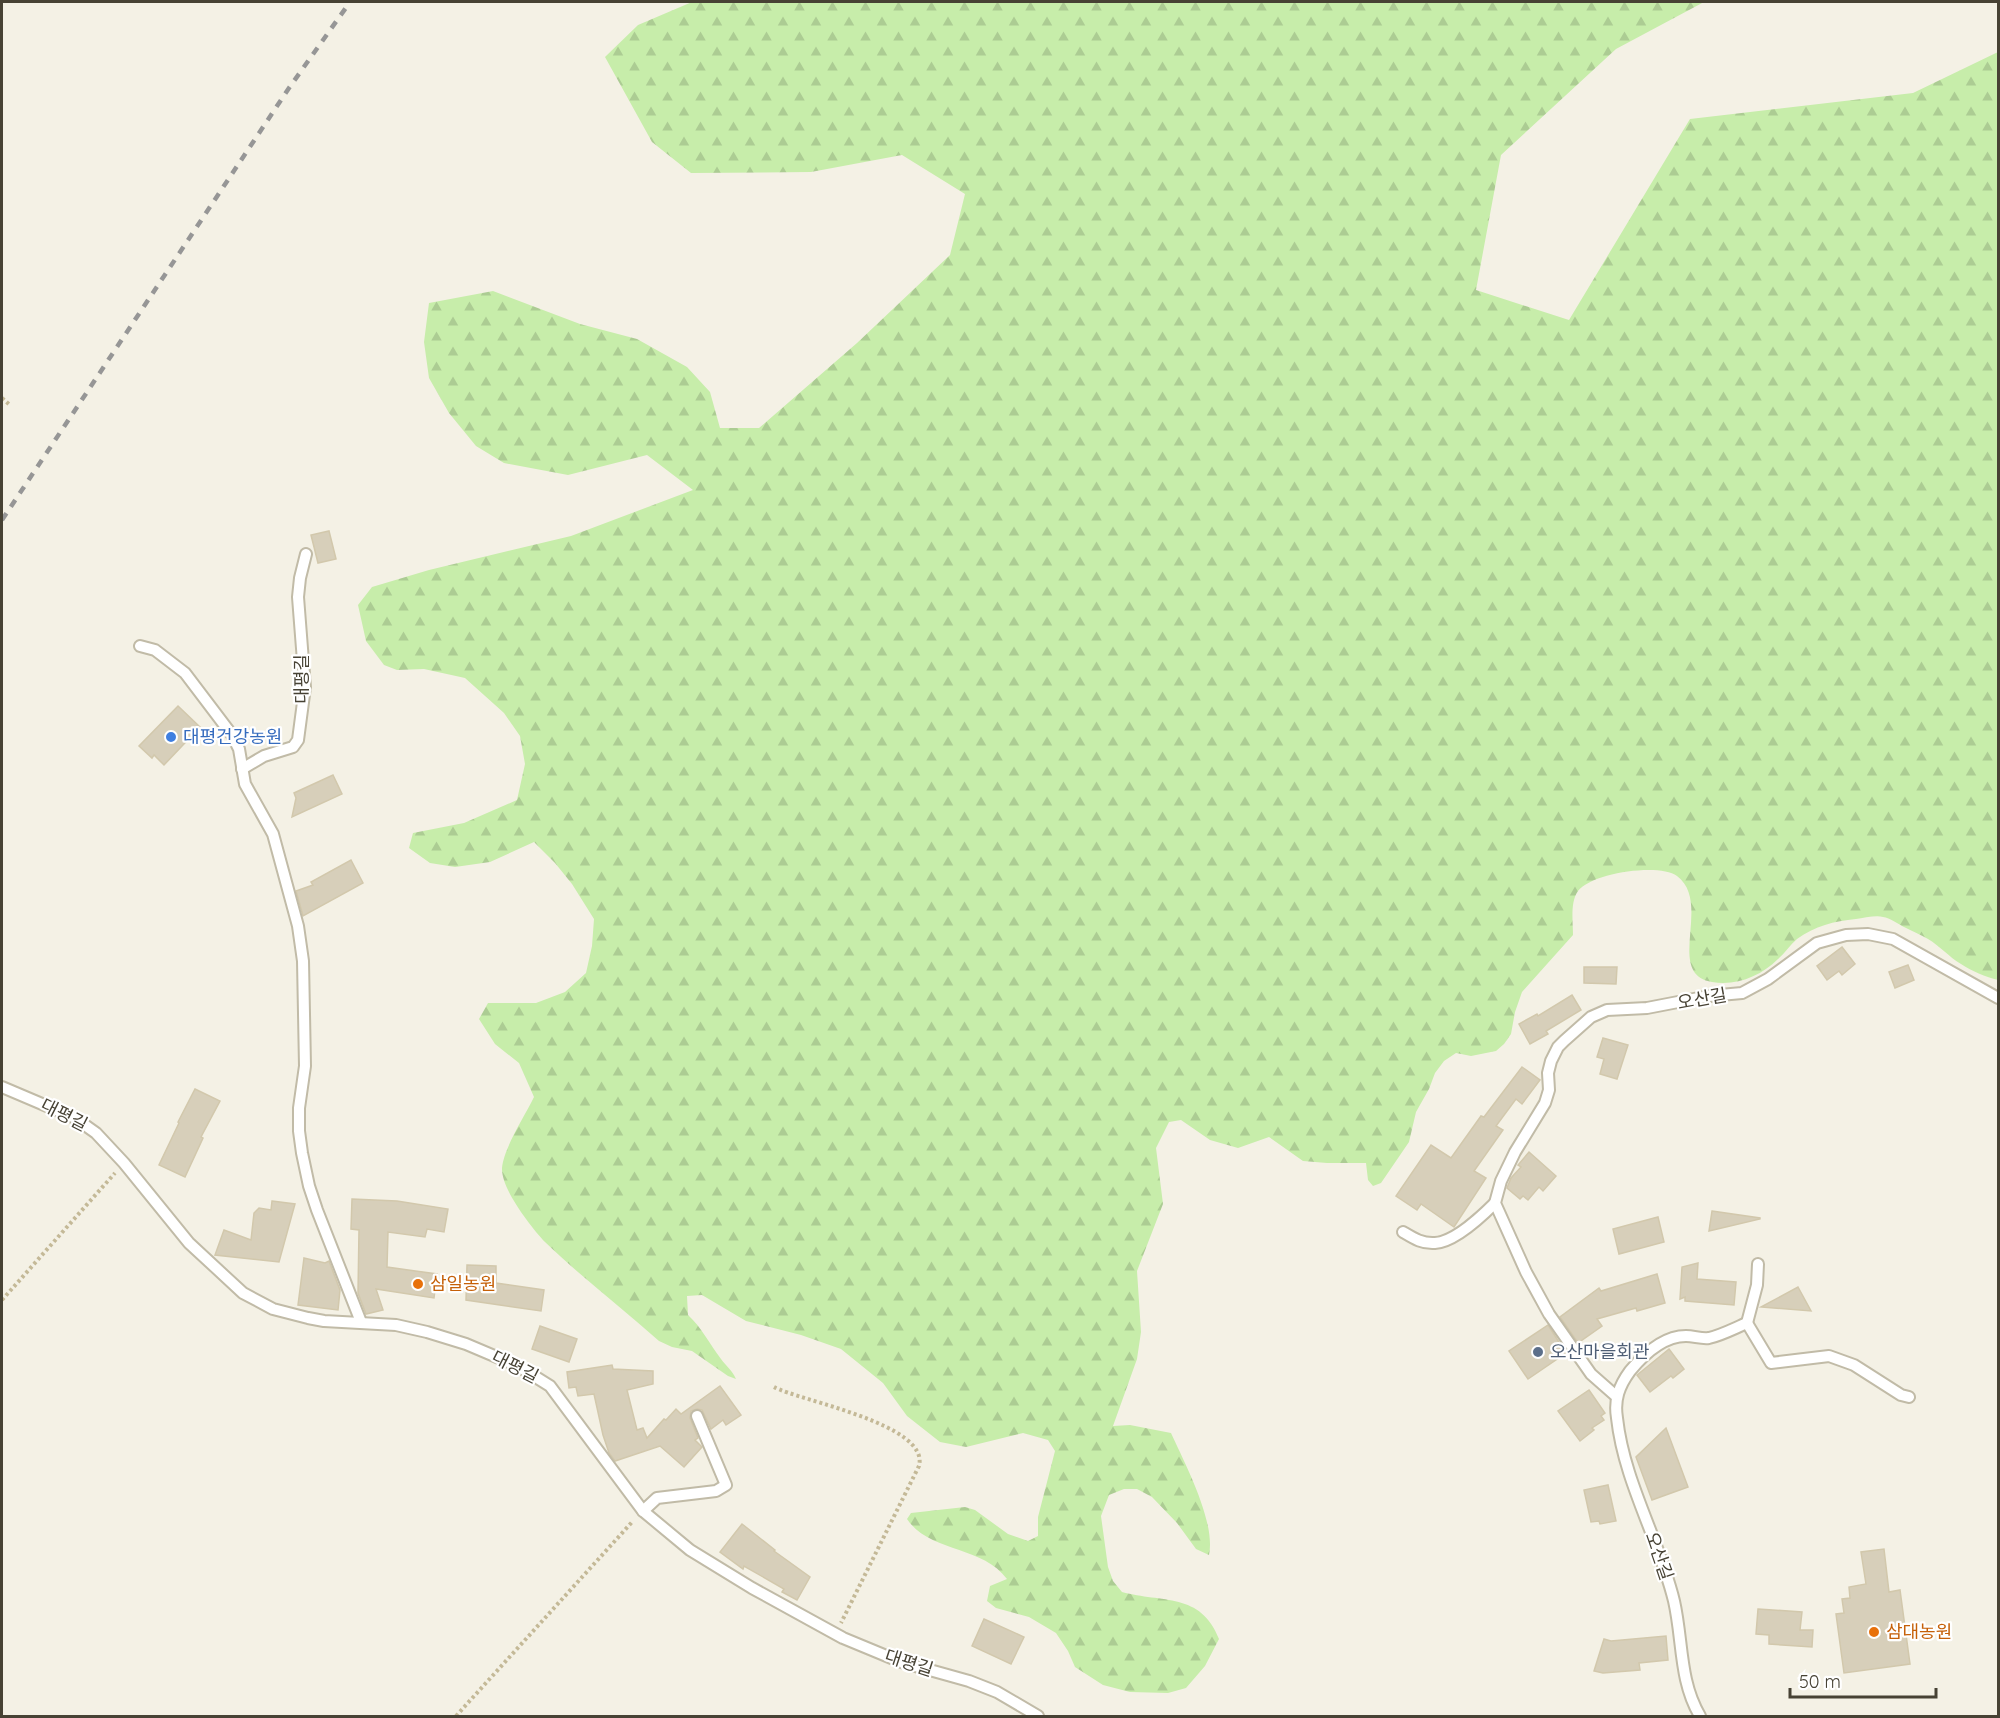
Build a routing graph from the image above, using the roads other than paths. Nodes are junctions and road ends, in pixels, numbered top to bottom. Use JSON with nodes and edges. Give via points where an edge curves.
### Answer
{"nodes":[{"id":1,"x":306,"y":554,"type":"dead end"},
{"id":2,"x":141,"y":646,"type":"dead end"},
{"id":3,"x":242,"y":769,"type":"junction"},
{"id":4,"x":1998,"y":998,"type":"edge"},
{"id":5,"x":2,"y":1087,"type":"edge"},
{"id":6,"x":1495,"y":1203,"type":"junction"},
{"id":7,"x":1403,"y":1232,"type":"dead end"},
{"id":8,"x":1758,"y":1264,"type":"dead end"},
{"id":9,"x":361,"y":1322,"type":"junction"},
{"id":10,"x":1747,"y":1323,"type":"junction"},
{"id":11,"x":1616,"y":1396,"type":"junction"},
{"id":12,"x":1909,"y":1397,"type":"dead end"},
{"id":13,"x":697,"y":1416,"type":"dead end"},
{"id":14,"x":643,"y":1511,"type":"junction"},
{"id":15,"x":1038,"y":1716,"type":"edge"},
{"id":16,"x":1700,"y":1716,"type":"edge"}],
"edges":[{"from":1,"to":3,"type":"lane","name":"대평길","via":[[298,589],[305,687],[298,740],[293,747],[264,756]]},
{"from":2,"to":3,"type":"lane","via":[[169,659],[198,688],[232,735]]},
{"from":3,"to":9,"type":"lane","via":[[245,784],[273,834],[298,927],[303,961],[305,1066],[299,1131],[306,1170],[317,1210]]},
{"from":4,"to":6,"type":"lane","name":"오산길","via":[[1904,944],[1868,934],[1817,943],[1742,993],[1599,1012],[1553,1055],[1548,1097],[1515,1152]]},
{"from":5,"to":9,"type":"lane","name":"대평길","via":[[82,1122],[96,1133],[189,1243],[243,1293],[292,1314],[324,1321]]},
{"from":6,"to":7,"type":"lane","via":[[1463,1230],[1440,1242],[1422,1242]]},
{"from":6,"to":11,"type":"lane","via":[[1545,1308],[1581,1361]]},
{"from":8,"to":10,"type":"lane"},
{"from":9,"to":14,"type":"lane","name":"대평길","via":[[427,1332],[466,1344],[534,1374],[556,1394]]},
{"from":10,"to":11,"type":"lane","via":[[1709,1338],[1678,1337],[1664,1342],[1644,1355]]},
{"from":10,"to":12,"type":"lane","via":[[1771,1363],[1829,1356],[1854,1365]]},
{"from":11,"to":16,"type":"lane","name":"오산길","via":[[1623,1456],[1661,1558],[1674,1603],[1689,1692]]},
{"from":13,"to":14,"type":"lane","via":[[726,1485],[716,1491],[657,1498]]},
{"from":14,"to":15,"type":"lane","name":"대평길","via":[[710,1563],[835,1634],[901,1662],[978,1684]]}]}
